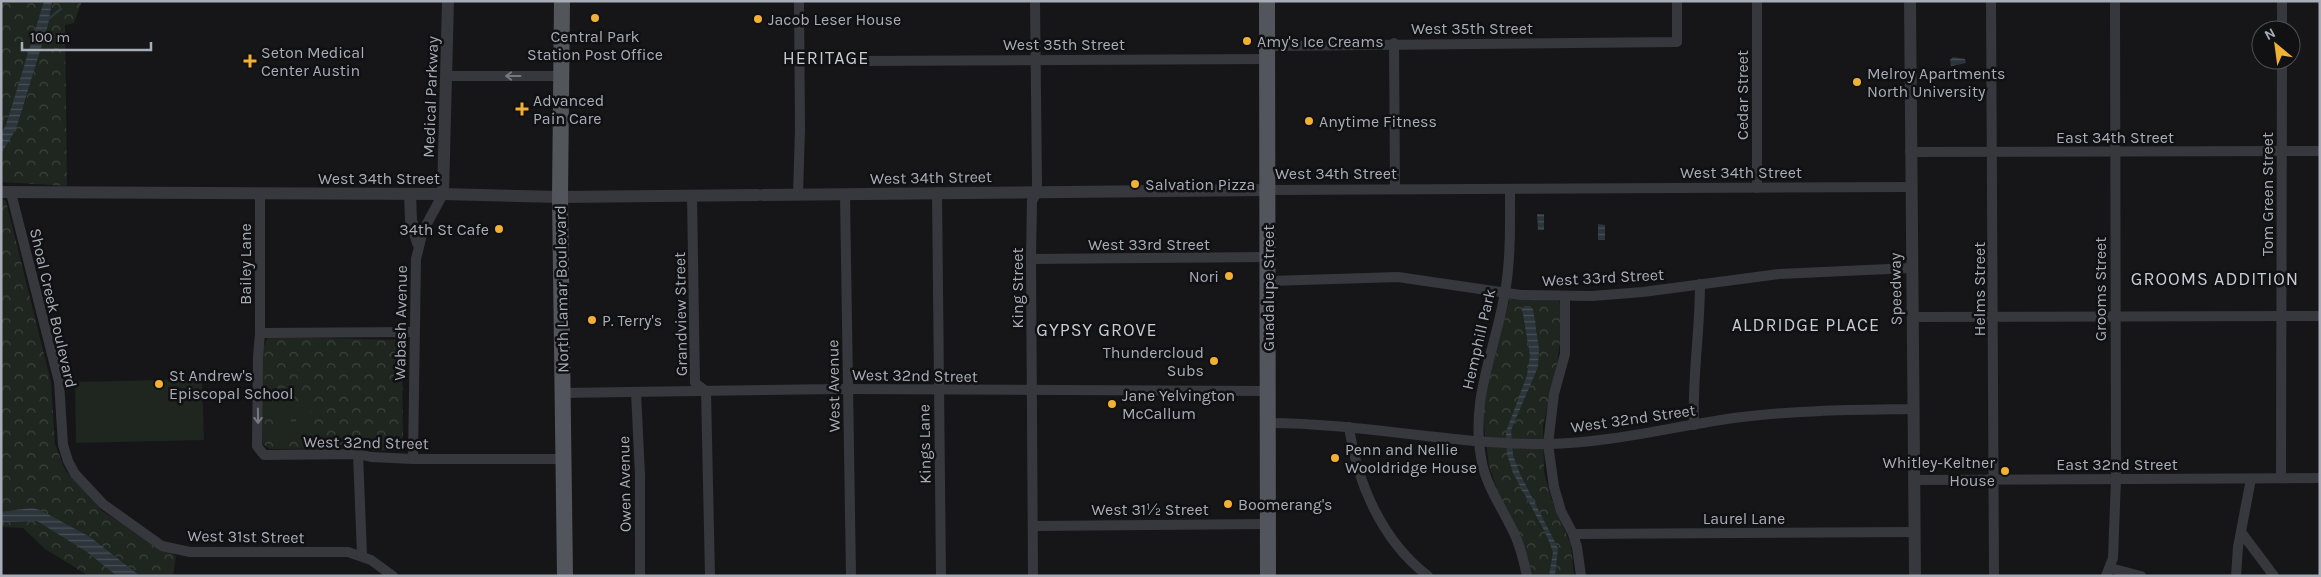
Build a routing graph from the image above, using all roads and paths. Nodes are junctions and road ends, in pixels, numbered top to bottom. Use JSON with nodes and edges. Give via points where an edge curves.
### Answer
{"nodes":[{"id":1,"x":448,"y":1,"type":"edge"},
{"id":2,"x":562,"y":1,"type":"edge"},
{"id":3,"x":799,"y":1,"type":"edge"},
{"id":4,"x":1035,"y":1,"type":"edge"},
{"id":5,"x":1267,"y":1,"type":"edge"},
{"id":6,"x":1676,"y":1,"type":"edge"},
{"id":7,"x":1757,"y":1,"type":"edge"},
{"id":8,"x":1910,"y":1,"type":"edge"},
{"id":9,"x":1991,"y":1,"type":"edge"},
{"id":10,"x":2115,"y":1,"type":"edge"},
{"id":11,"x":2282,"y":1,"type":"edge"},
{"id":12,"x":2282,"y":20,"type":"edge"},
{"id":13,"x":1394,"y":43,"type":"junction"},
{"id":14,"x":1268,"y":52,"type":"junction"},
{"id":15,"x":1036,"y":59,"type":"junction"},
{"id":16,"x":860,"y":62,"type":"dead end"},
{"id":17,"x":2282,"y":70,"type":"edge"},
{"id":18,"x":447,"y":76,"type":"junction"},
{"id":19,"x":562,"y":76,"type":"junction"},
{"id":20,"x":2282,"y":151,"type":"junction"},
{"id":21,"x":2320,"y":151,"type":"edge"},
{"id":22,"x":1910,"y":152,"type":"junction"},
{"id":23,"x":1993,"y":152,"type":"junction"},
{"id":24,"x":2115,"y":152,"type":"junction"},
{"id":25,"x":1910,"y":187,"type":"junction"},
{"id":26,"x":1757,"y":188,"type":"junction"},
{"id":27,"x":1510,"y":189,"type":"junction"},
{"id":28,"x":1268,"y":190,"type":"junction"},
{"id":29,"x":1395,"y":190,"type":"junction"},
{"id":30,"x":938,"y":192,"type":"junction"},
{"id":31,"x":1037,"y":192,"type":"junction"},
{"id":32,"x":6,"y":193,"type":"edge"},
{"id":33,"x":410,"y":194,"type":"junction"},
{"id":34,"x":443,"y":194,"type":"junction"},
{"id":35,"x":260,"y":195,"type":"junction"},
{"id":36,"x":798,"y":195,"type":"junction"},
{"id":37,"x":845,"y":195,"type":"junction"},
{"id":38,"x":692,"y":196,"type":"junction"},
{"id":39,"x":560,"y":197,"type":"junction"},
{"id":40,"x":418,"y":243,"type":"junction"},
{"id":41,"x":1268,"y":257,"type":"junction"},
{"id":42,"x":1031,"y":259,"type":"junction"},
{"id":43,"x":1911,"y":268,"type":"junction"},
{"id":44,"x":1268,"y":281,"type":"junction"},
{"id":45,"x":1700,"y":284,"type":"junction"},
{"id":46,"x":1505,"y":293,"type":"junction"},
{"id":47,"x":1565,"y":296,"type":"junction"},
{"id":48,"x":2115,"y":315,"type":"junction"},
{"id":49,"x":1912,"y":316,"type":"junction"},
{"id":50,"x":1994,"y":316,"type":"junction"},
{"id":51,"x":2281,"y":316,"type":"junction"},
{"id":52,"x":2320,"y":316,"type":"edge"},
{"id":53,"x":414,"y":332,"type":"junction"},
{"id":54,"x":260,"y":333,"type":"junction"},
{"id":55,"x":848,"y":389,"type":"junction"},
{"id":56,"x":938,"y":390,"type":"junction"},
{"id":57,"x":1268,"y":390,"type":"junction"},
{"id":58,"x":706,"y":391,"type":"junction"},
{"id":59,"x":1031,"y":391,"type":"junction"},
{"id":60,"x":636,"y":392,"type":"junction"},
{"id":61,"x":562,"y":393,"type":"junction"},
{"id":62,"x":1912,"y":408,"type":"junction"},
{"id":63,"x":1268,"y":423,"type":"junction"},
{"id":64,"x":1694,"y":425,"type":"junction"},
{"id":65,"x":1349,"y":427,"type":"junction"},
{"id":66,"x":1480,"y":442,"type":"junction"},
{"id":67,"x":1548,"y":444,"type":"junction"},
{"id":68,"x":358,"y":454,"type":"junction"},
{"id":69,"x":413,"y":459,"type":"junction"},
{"id":70,"x":562,"y":459,"type":"junction"},
{"id":71,"x":68,"y":461,"type":"joint"},
{"id":72,"x":2251,"y":478,"type":"junction"},
{"id":73,"x":2280,"y":478,"type":"junction"},
{"id":74,"x":2320,"y":478,"type":"edge"},
{"id":75,"x":2116,"y":479,"type":"junction"},
{"id":76,"x":1914,"y":480,"type":"junction"},
{"id":77,"x":1994,"y":480,"type":"junction"},
{"id":78,"x":1267,"y":524,"type":"junction"},
{"id":79,"x":1033,"y":526,"type":"junction"},
{"id":80,"x":1915,"y":532,"type":"junction"},
{"id":81,"x":2241,"y":532,"type":"junction"},
{"id":82,"x":1573,"y":534,"type":"junction"},
{"id":83,"x":362,"y":556,"type":"junction"},
{"id":84,"x":2108,"y":572,"type":"edge"},
{"id":85,"x":393,"y":576,"type":"edge"},
{"id":86,"x":565,"y":576,"type":"edge"},
{"id":87,"x":640,"y":576,"type":"edge"},
{"id":88,"x":710,"y":576,"type":"edge"},
{"id":89,"x":851,"y":576,"type":"edge"},
{"id":90,"x":940,"y":576,"type":"edge"},
{"id":91,"x":1033,"y":576,"type":"edge"},
{"id":92,"x":1268,"y":576,"type":"edge"},
{"id":93,"x":1428,"y":576,"type":"edge"},
{"id":94,"x":1527,"y":576,"type":"edge"},
{"id":95,"x":1581,"y":576,"type":"edge"},
{"id":96,"x":1915,"y":576,"type":"edge"},
{"id":97,"x":1994,"y":576,"type":"edge"},
{"id":98,"x":2141,"y":576,"type":"edge"},
{"id":99,"x":2236,"y":576,"type":"edge"},
{"id":100,"x":2274,"y":576,"type":"edge"}],
"edges":[{"from":1,"to":18,"type":"street","name":"Medical Parkway"},
{"from":2,"to":19,"type":"main road","name":"North Lamar Boulevard"},
{"from":3,"to":36,"type":"street"},
{"from":4,"to":15,"type":"street","name":"King Street"},
{"from":5,"to":14,"type":"main road","name":"Guadalupe Street"},
{"from":6,"to":13,"type":"street","name":"West 35th Street","via":[[1677,42]]},
{"from":7,"to":26,"type":"street","name":"Cedar Street"},
{"from":8,"to":22,"type":"street","name":"Speedway"},
{"from":9,"to":23,"type":"street","name":"Helms Street"},
{"from":10,"to":24,"type":"street","name":"Grooms Street"},
{"from":11,"to":12,"type":"street"},
{"from":13,"to":14,"type":"street","name":"West 35th Street"},
{"from":13,"to":29,"type":"street"},
{"from":14,"to":15,"type":"street","name":"West 35th Street"},
{"from":14,"to":28,"type":"main road","name":"Guadalupe Street"},
{"from":15,"to":16,"type":"street","name":"West 35th Street"},
{"from":15,"to":31,"type":"street","name":"King Street"},
{"from":17,"to":20,"type":"street","name":"Tom Green Street"},
{"from":19,"to":18,"type":"street","one_way":true},
{"from":18,"to":34,"type":"street","name":"Medical Parkway"},
{"from":19,"to":39,"type":"main road","name":"North Lamar Boulevard"},
{"from":20,"to":21,"type":"street","name":"East 34th Street"},
{"from":20,"to":24,"type":"street","name":"East 34th Street"},
{"from":20,"to":51,"type":"street","name":"Tom Green Street"},
{"from":22,"to":23,"type":"street","name":"East 34th Street"},
{"from":22,"to":25,"type":"street","name":"Speedway"},
{"from":23,"to":24,"type":"street","name":"East 34th Street"},
{"from":23,"to":50,"type":"street","name":"Helms Street"},
{"from":24,"to":48,"type":"street","name":"Grooms Street"},
{"from":25,"to":26,"type":"street","name":"West 34th Street"},
{"from":25,"to":43,"type":"street","name":"Speedway"},
{"from":26,"to":27,"type":"street","name":"West 34th Street"},
{"from":27,"to":29,"type":"street","name":"West 34th Street"},
{"from":27,"to":46,"type":"street","name":"Hemphill Park","via":[[1510,254]]},
{"from":28,"to":29,"type":"street","name":"West 34th Street"},
{"from":28,"to":31,"type":"street","name":"West 34th Street"},
{"from":28,"to":41,"type":"main road","name":"Guadalupe Street"},
{"from":30,"to":31,"type":"street","name":"West 34th Street"},
{"from":30,"to":37,"type":"street","name":"West 34th Street"},
{"from":30,"to":56,"type":"street","name":"Kings Lane"},
{"from":31,"to":42,"type":"street","name":"King Street","via":[[1032,201]]},
{"from":32,"to":35,"type":"street","name":"West 34th Street"},
{"from":32,"to":71,"type":"street","name":"Shoal Creek Boulevard","via":[[59,382],[63,445]]},
{"from":33,"to":34,"type":"street","name":"West 34th Street"},
{"from":33,"to":35,"type":"street","name":"West 34th Street"},
{"from":33,"to":40,"type":"street","via":[[411,220]]},
{"from":34,"to":39,"type":"street","name":"West 34th Street"},
{"from":34,"to":40,"type":"street","name":"Wabash Avenue"},
{"from":35,"to":54,"type":"street","name":"Bailey Lane"},
{"from":36,"to":37,"type":"street","name":"West 34th Street"},
{"from":36,"to":38,"type":"street","name":"West 34th Street"},
{"from":37,"to":55,"type":"street","name":"West Avenue"},
{"from":38,"to":39,"type":"street","name":"West 34th Street"},
{"from":38,"to":58,"type":"street","name":"Grandview Street","via":[[695,383]]},
{"from":39,"to":61,"type":"main road","name":"North Lamar Boulevard"},
{"from":40,"to":53,"type":"street","name":"Wabash Avenue"},
{"from":41,"to":42,"type":"street","name":"West 33rd Street"},
{"from":41,"to":44,"type":"main road","name":"Guadalupe Street"},
{"from":42,"to":59,"type":"street","name":"King Street"},
{"from":43,"to":45,"type":"street","name":"West 33rd Street","via":[[1779,274]]},
{"from":43,"to":49,"type":"street","name":"Speedway"},
{"from":44,"to":46,"type":"street","name":"West 33rd Street","via":[[1398,277]]},
{"from":44,"to":57,"type":"main road","name":"Guadalupe Street"},
{"from":45,"to":47,"type":"street","name":"West 33rd Street","via":[[1621,294]]},
{"from":45,"to":64,"type":"street","via":[[1693,382]]},
{"from":46,"to":47,"type":"street","name":"West 33rd Street"},
{"from":46,"to":66,"type":"street","name":"Hemphill Park","via":[[1482,384]]},
{"from":47,"to":67,"type":"street","via":[[1565,354],[1554,394]]},
{"from":48,"to":50,"type":"street"},
{"from":48,"to":51,"type":"street"},
{"from":48,"to":75,"type":"street","name":"Grooms Street"},
{"from":49,"to":50,"type":"street"},
{"from":49,"to":62,"type":"street","name":"Speedway"},
{"from":50,"to":77,"type":"street","name":"Helms Street"},
{"from":51,"to":52,"type":"street"},
{"from":51,"to":73,"type":"street","name":"Tom Green Street"},
{"from":53,"to":54,"type":"street"},
{"from":53,"to":69,"type":"street","name":"Wabash Avenue"},
{"from":54,"to":68,"type":"street","name":"West 32nd Street","one_way":true,"via":[[258,446],[264,454]]},
{"from":55,"to":56,"type":"street","name":"West 32nd Street"},
{"from":55,"to":58,"type":"street","name":"West 32nd Street"},
{"from":55,"to":89,"type":"street","name":"West Avenue"},
{"from":56,"to":59,"type":"street","name":"West 32nd Street"},
{"from":56,"to":90,"type":"street","name":"Kings Lane"},
{"from":57,"to":59,"type":"street","name":"West 32nd Street"},
{"from":57,"to":63,"type":"main road","name":"Guadalupe Street"},
{"from":58,"to":60,"type":"street","name":"West 32nd Street"},
{"from":58,"to":88,"type":"street","name":"Grandview Street"},
{"from":59,"to":79,"type":"street","name":"King Street"},
{"from":60,"to":61,"type":"street","name":"West 32nd Street"},
{"from":60,"to":87,"type":"street","name":"Owen Avenue"},
{"from":61,"to":70,"type":"main road","name":"North Lamar Boulevard"},
{"from":62,"to":64,"type":"street","name":"West 32nd Street","via":[[1776,413]]},
{"from":62,"to":76,"type":"street","name":"Speedway"},
{"from":63,"to":65,"type":"street","name":"West 32nd Street"},
{"from":63,"to":78,"type":"main road","name":"Guadalupe Street"},
{"from":64,"to":67,"type":"street","name":"West 32nd Street","via":[[1608,440]]},
{"from":65,"to":66,"type":"street","name":"West 32nd Street"},
{"from":65,"to":93,"type":"street","via":[[1358,469],[1374,507],[1397,544]]},
{"from":66,"to":67,"type":"street","name":"West 32nd Street"},
{"from":66,"to":94,"type":"street","name":"Hemphill Park","via":[[1482,464],[1519,544]]},
{"from":67,"to":82,"type":"street","via":[[1554,487],[1561,511]]},
{"from":68,"to":69,"type":"street","name":"West 32nd Street"},
{"from":68,"to":83,"type":"street"},
{"from":69,"to":70,"type":"street","name":"West 32nd Street"},
{"from":70,"to":86,"type":"main road","name":"North Lamar Boulevard"},
{"from":71,"to":83,"type":"street","name":"West 31st Street","via":[[103,504],[152,539],[174,550],[348,552]]},
{"from":72,"to":73,"type":"street","name":"East 32nd Street"},
{"from":72,"to":75,"type":"street","name":"East 32nd Street"},
{"from":72,"to":81,"type":"street"},
{"from":73,"to":74,"type":"street","name":"East 32nd Street"},
{"from":75,"to":77,"type":"street","name":"East 32nd Street"},
{"from":75,"to":84,"type":"street","name":"Grooms Street","via":[[2113,558]]},
{"from":76,"to":77,"type":"street","name":"East 32nd Street"},
{"from":76,"to":80,"type":"street","name":"Speedway"},
{"from":77,"to":97,"type":"street","name":"Helms Street"},
{"from":78,"to":79,"type":"street","name":"West 31½ Street"},
{"from":78,"to":92,"type":"main road","name":"Guadalupe Street"},
{"from":79,"to":91,"type":"street","name":"King Street"},
{"from":80,"to":82,"type":"street","name":"Laurel Lane"},
{"from":80,"to":96,"type":"street","name":"Speedway"},
{"from":81,"to":99,"type":"street"},
{"from":81,"to":100,"type":"street"},
{"from":82,"to":95,"type":"street"},
{"from":83,"to":85,"type":"street","name":"West 31st Street"},
{"from":84,"to":98,"type":"street"}]}
